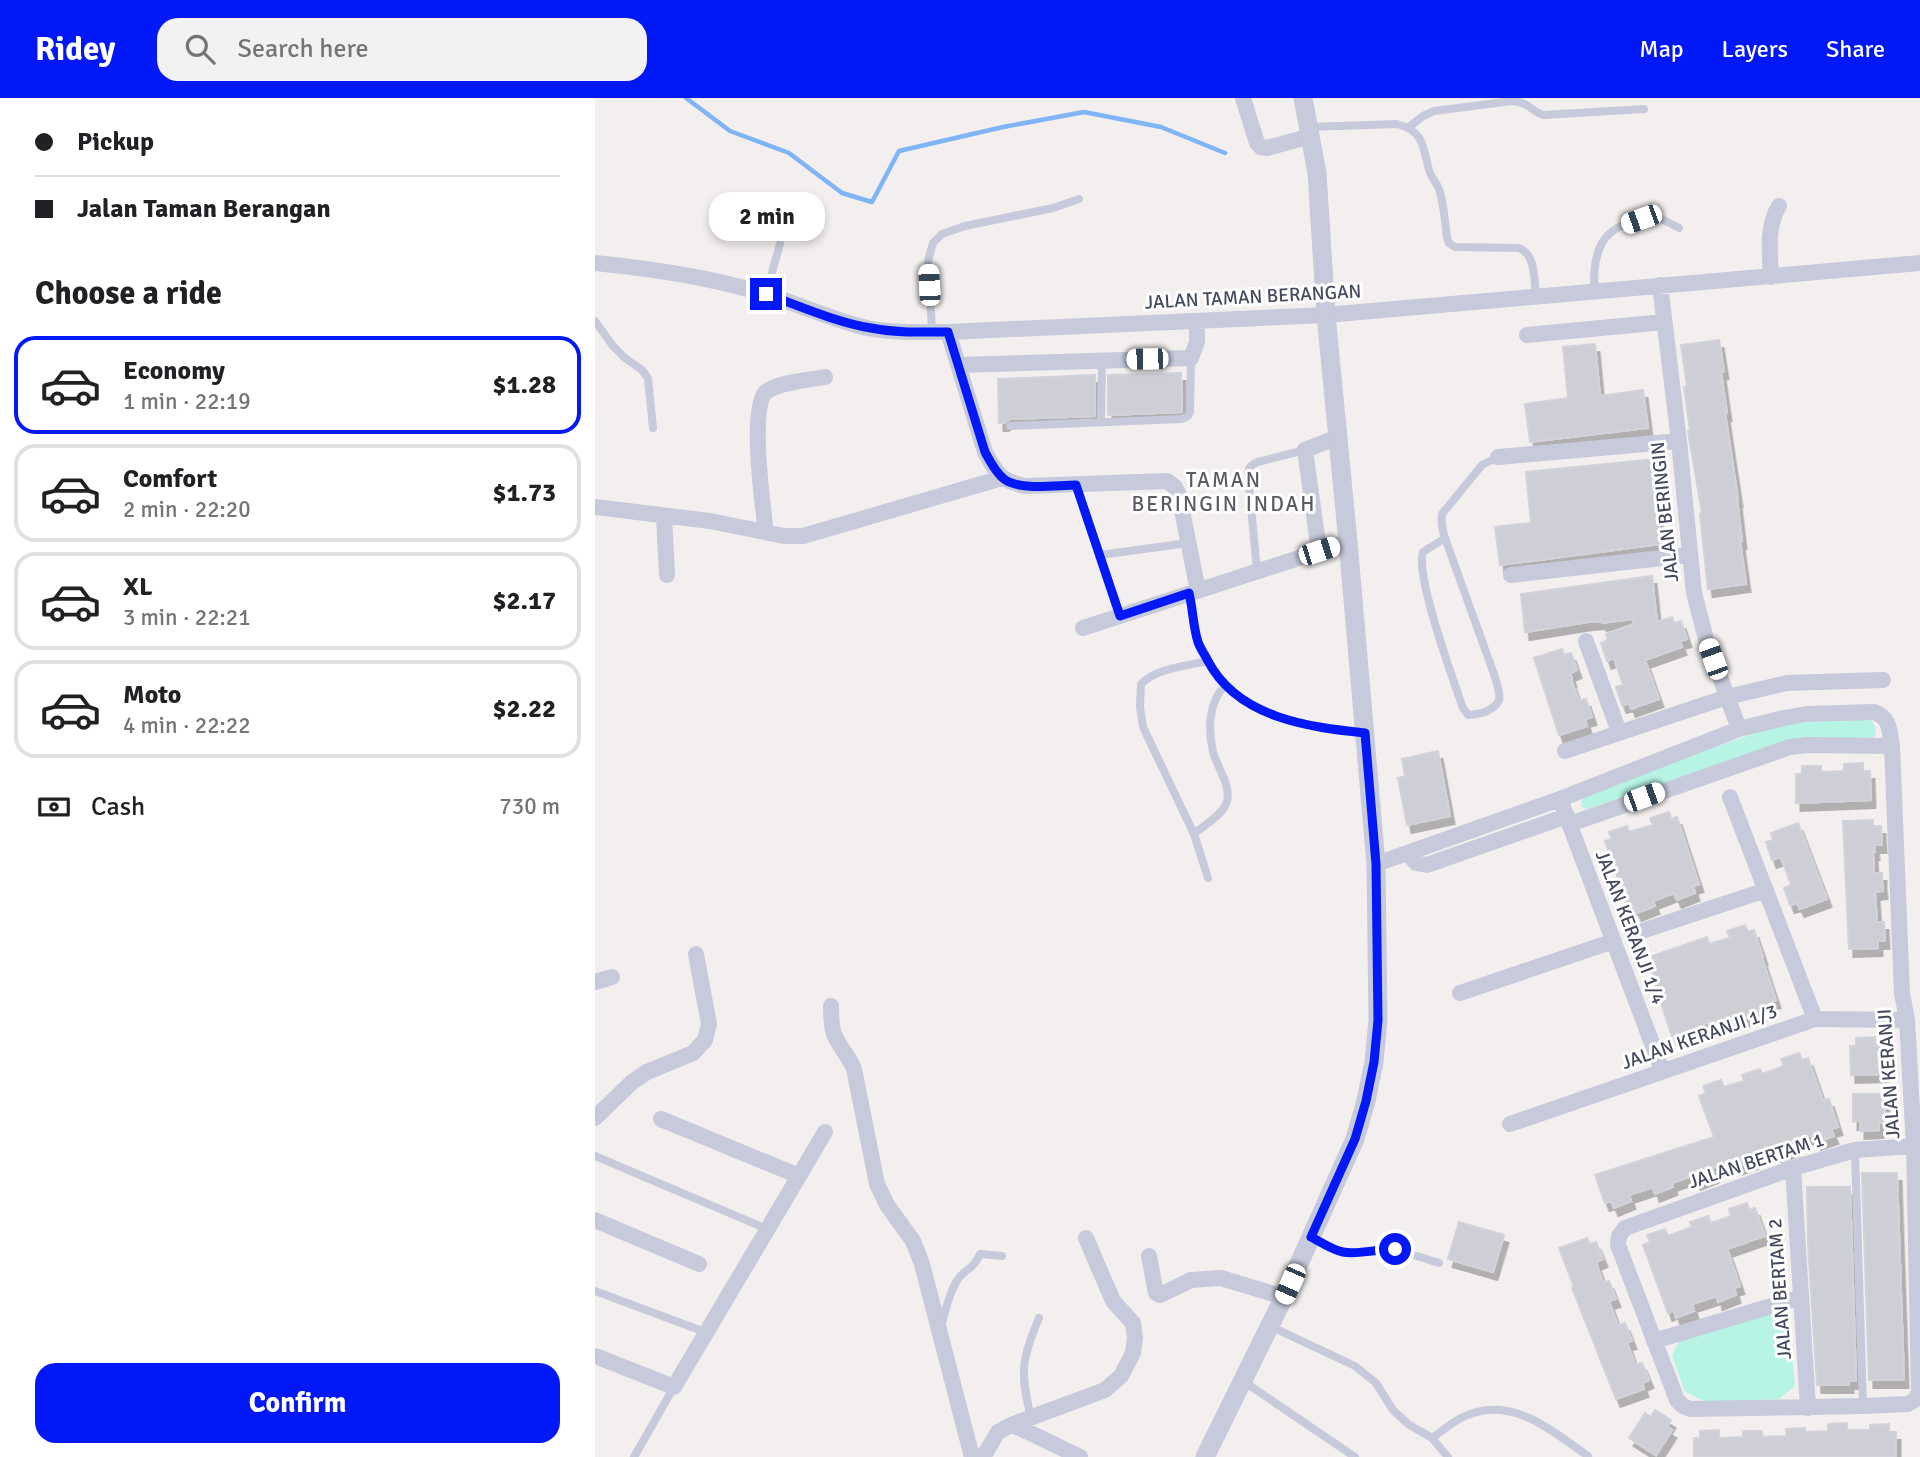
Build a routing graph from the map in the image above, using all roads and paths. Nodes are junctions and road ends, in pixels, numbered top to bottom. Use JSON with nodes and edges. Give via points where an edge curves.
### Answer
{"nodes":[{"id":1,"x":1244,"y":98,"type":"edge"},
{"id":2,"x":1303,"y":98,"type":"edge"},
{"id":3,"x":1644,"y":109,"type":"dead end"},
{"id":4,"x":1409,"y":127,"type":"junction"},
{"id":5,"x":1310,"y":132,"type":"junction"},
{"id":6,"x":1079,"y":199,"type":"dead end"},
{"id":7,"x":1779,"y":206,"type":"dead end"},
{"id":8,"x":1679,"y":228,"type":"dead end"},
{"id":9,"x":780,"y":244,"type":"dead end"},
{"id":10,"x":1920,"y":262,"type":"edge"},
{"id":11,"x":595,"y":263,"type":"edge"},
{"id":12,"x":1771,"y":277,"type":"junction"},
{"id":13,"x":1660,"y":285,"type":"junction"},
{"id":14,"x":1594,"y":291,"type":"junction"},
{"id":15,"x":766,"y":294,"type":"junction"},
{"id":16,"x":1536,"y":296,"type":"junction"},
{"id":17,"x":1326,"y":316,"type":"junction"},
{"id":18,"x":595,"y":321,"type":"edge"},
{"id":19,"x":1196,"y":321,"type":"junction"},
{"id":20,"x":1664,"y":322,"type":"junction"},
{"id":21,"x":940,"y":332,"type":"junction"},
{"id":22,"x":1527,"y":335,"type":"dead end"},
{"id":23,"x":1191,"y":358,"type":"junction"},
{"id":24,"x":1102,"y":360,"type":"junction"},
{"id":25,"x":958,"y":365,"type":"junction"},
{"id":26,"x":825,"y":377,"type":"dead end"},
{"id":27,"x":1101,"y":422,"type":"junction"},
{"id":28,"x":1010,"y":426,"type":"dead end"},
{"id":29,"x":653,"y":428,"type":"dead end"},
{"id":30,"x":1338,"y":437,"type":"junction"},
{"id":31,"x":1679,"y":442,"type":"junction"},
{"id":32,"x":1305,"y":450,"type":"junction"},
{"id":33,"x":1498,"y":457,"type":"joint"},
{"id":34,"x":1002,"y":478,"type":"junction"},
{"id":35,"x":1076,"y":485,"type":"junction"},
{"id":36,"x":595,"y":507,"type":"edge"},
{"id":37,"x":664,"y":517,"type":"junction"},
{"id":38,"x":765,"y":532,"type":"junction"},
{"id":39,"x":1445,"y":538,"type":"junction"},
{"id":40,"x":1348,"y":542,"type":"junction"},
{"id":41,"x":1188,"y":543,"type":"junction"},
{"id":42,"x":1319,"y":551,"type":"junction"},
{"id":43,"x":1100,"y":555,"type":"junction"},
{"id":44,"x":1689,"y":555,"type":"junction"},
{"id":45,"x":1257,"y":571,"type":"junction"},
{"id":46,"x":667,"y":575,"type":"dead end"},
{"id":47,"x":1511,"y":575,"type":"dead end"},
{"id":48,"x":1193,"y":592,"type":"junction"},
{"id":49,"x":1120,"y":616,"type":"junction"},
{"id":50,"x":1083,"y":628,"type":"dead end"},
{"id":51,"x":1586,"y":641,"type":"dead end"},
{"id":52,"x":1208,"y":661,"type":"junction"},
{"id":53,"x":1883,"y":680,"type":"dead end"},
{"id":54,"x":1226,"y":685,"type":"junction"},
{"id":55,"x":1727,"y":697,"type":"junction"},
{"id":56,"x":1739,"y":729,"type":"junction"},
{"id":57,"x":1619,"y":732,"type":"junction"},
{"id":58,"x":1365,"y":733,"type":"junction"},
{"id":59,"x":1892,"y":746,"type":"junction"},
{"id":60,"x":1565,"y":751,"type":"dead end"},
{"id":61,"x":1730,"y":797,"type":"dead end"},
{"id":62,"x":1560,"y":799,"type":"junction"},
{"id":63,"x":1568,"y":820,"type":"junction"},
{"id":64,"x":1194,"y":834,"type":"junction"},
{"id":65,"x":1408,"y":853,"type":"junction"},
{"id":66,"x":1376,"y":864,"type":"junction"},
{"id":67,"x":1208,"y":878,"type":"dead end"},
{"id":68,"x":1766,"y":890,"type":"junction"},
{"id":69,"x":1639,"y":932,"type":"dead end"},
{"id":70,"x":1613,"y":941,"type":"junction"},
{"id":71,"x":696,"y":954,"type":"dead end"},
{"id":72,"x":612,"y":977,"type":"dead end"},
{"id":73,"x":595,"y":982,"type":"edge"},
{"id":74,"x":1460,"y":993,"type":"dead end"},
{"id":75,"x":831,"y":1006,"type":"dead end"},
{"id":76,"x":1815,"y":1019,"type":"junction"},
{"id":77,"x":1907,"y":1020,"type":"junction"},
{"id":78,"x":1662,"y":1070,"type":"junction"},
{"id":79,"x":595,"y":1118,"type":"edge"},
{"id":80,"x":661,"y":1119,"type":"dead end"},
{"id":81,"x":1510,"y":1124,"type":"dead end"},
{"id":82,"x":825,"y":1132,"type":"dead end"},
{"id":83,"x":1914,"y":1146,"type":"junction"},
{"id":84,"x":1855,"y":1150,"type":"junction"},
{"id":85,"x":595,"y":1156,"type":"edge"},
{"id":86,"x":1793,"y":1168,"type":"junction"},
{"id":87,"x":799,"y":1176,"type":"junction"},
{"id":88,"x":595,"y":1220,"type":"edge"},
{"id":89,"x":767,"y":1229,"type":"junction"},
{"id":90,"x":1311,"y":1237,"type":"junction"},
{"id":91,"x":1086,"y":1238,"type":"dead end"},
{"id":92,"x":1002,"y":1256,"type":"dead end"},
{"id":93,"x":1149,"y":1256,"type":"dead end"},
{"id":94,"x":1439,"y":1263,"type":"dead end"},
{"id":95,"x":699,"y":1264,"type":"dead end"},
{"id":96,"x":595,"y":1291,"type":"edge"},
{"id":97,"x":1284,"y":1297,"type":"junction"},
{"id":98,"x":1801,"y":1297,"type":"junction"},
{"id":99,"x":1039,"y":1318,"type":"dead end"},
{"id":100,"x":1270,"y":1326,"type":"junction"},
{"id":101,"x":705,"y":1332,"type":"junction"},
{"id":102,"x":939,"y":1334,"type":"junction"},
{"id":103,"x":1654,"y":1341,"type":"junction"},
{"id":104,"x":595,"y":1356,"type":"edge"},
{"id":105,"x":1243,"y":1381,"type":"junction"},
{"id":106,"x":674,"y":1387,"type":"junction"},
{"id":107,"x":1863,"y":1406,"type":"junction"},
{"id":108,"x":1808,"y":1408,"type":"junction"},
{"id":109,"x":1031,"y":1418,"type":"junction"},
{"id":110,"x":1011,"y":1425,"type":"junction"},
{"id":111,"x":1432,"y":1438,"type":"junction"},
{"id":112,"x":1588,"y":1456,"type":"edge"},
{"id":113,"x":634,"y":1457,"type":"edge"},
{"id":114,"x":972,"y":1457,"type":"edge"},
{"id":115,"x":983,"y":1457,"type":"edge"},
{"id":116,"x":1080,"y":1457,"type":"edge"},
{"id":117,"x":1205,"y":1457,"type":"edge"},
{"id":118,"x":1355,"y":1457,"type":"edge"},
{"id":119,"x":1448,"y":1457,"type":"edge"}],
"edges":[{"from":1,"to":5,"type":"street","via":[[1261,147]]},
{"from":2,"to":5,"type":"street"},
{"from":3,"to":4,"type":"lane","via":[[1543,115],[1522,101],[1512,101],[1434,111]]},
{"from":4,"to":5,"type":"lane","via":[[1397,124]]},
{"from":4,"to":16,"type":"lane","via":[[1426,150],[1431,176],[1440,190],[1449,243],[1526,251]]},
{"from":5,"to":17,"type":"street"},
{"from":6,"to":21,"type":"lane","via":[[942,234],[933,243],[928,261]]},
{"from":7,"to":12,"type":"street","via":[[1769,240]]},
{"from":8,"to":14,"type":"lane","via":[[1653,217],[1611,233],[1596,255]]},
{"from":9,"to":15,"type":"lane"},
{"from":10,"to":12,"type":"street","name":"JALAN TAMAN BERANGAN"},
{"from":11,"to":15,"type":"street","name":"JALAN TAMAN BERANGAN","via":[[700,278]]},
{"from":12,"to":13,"type":"street","name":"JALAN TAMAN BERANGAN"},
{"from":13,"to":14,"type":"street","name":"JALAN TAMAN BERANGAN"},
{"from":13,"to":20,"type":"street","name":"JALAN BERINGIN"},
{"from":14,"to":16,"type":"street","name":"JALAN TAMAN BERANGAN"},
{"from":15,"to":21,"type":"street","name":"JALAN TAMAN BERANGAN","via":[[869,328]]},
{"from":16,"to":17,"type":"street","name":"JALAN TAMAN BERANGAN"},
{"from":17,"to":19,"type":"street","name":"JALAN TAMAN BERANGAN"},
{"from":17,"to":30,"type":"street"},
{"from":18,"to":29,"type":"lane","via":[[613,346],[648,378]]},
{"from":19,"to":21,"type":"street","name":"JALAN TAMAN BERANGAN"},
{"from":19,"to":23,"type":"street"},
{"from":20,"to":22,"type":"street"},
{"from":20,"to":31,"type":"street","name":"JALAN BERINGIN"},
{"from":21,"to":25,"type":"street"},
{"from":23,"to":24,"type":"street"},
{"from":23,"to":27,"type":"lane","via":[[1188,416]]},
{"from":24,"to":25,"type":"street"},
{"from":24,"to":27,"type":"lane"},
{"from":25,"to":34,"type":"street","via":[[985,452]]},
{"from":26,"to":38,"type":"street","via":[[775,387],[760,402],[757,448]]},
{"from":27,"to":28,"type":"lane"},
{"from":30,"to":32,"type":"street"},
{"from":30,"to":40,"type":"street"},
{"from":31,"to":33,"type":"street"},
{"from":31,"to":44,"type":"street","name":"JALAN BERINGIN"},
{"from":32,"to":42,"type":"street"},
{"from":32,"to":45,"type":"lane","via":[[1249,468]]},
{"from":33,"to":39,"type":"lane","via":[[1482,465],[1442,514]]},
{"from":34,"to":35,"type":"street","via":[[1025,486]]},
{"from":34,"to":38,"type":"street","via":[[803,536]]},
{"from":35,"to":41,"type":"street","via":[[1167,481],[1179,495]]},
{"from":35,"to":43,"type":"lane"},
{"from":36,"to":37,"type":"street"},
{"from":37,"to":38,"type":"street"},
{"from":37,"to":46,"type":"street"},
{"from":39,"to":39,"type":"lane","via":[[1500,693],[1496,706],[1473,716],[1463,708],[1423,576],[1423,552]]},
{"from":40,"to":42,"type":"street"},
{"from":40,"to":58,"type":"street"},
{"from":41,"to":43,"type":"lane"},
{"from":41,"to":48,"type":"street"},
{"from":42,"to":45,"type":"street"},
{"from":43,"to":49,"type":"lane"},
{"from":44,"to":47,"type":"street"},
{"from":44,"to":55,"type":"street","name":"JALAN BERINGIN","via":[[1698,615]]},
{"from":45,"to":48,"type":"street"},
{"from":48,"to":49,"type":"street"},
{"from":48,"to":52,"type":"lane","via":[[1198,642]]},
{"from":49,"to":50,"type":"street"},
{"from":51,"to":57,"type":"street"},
{"from":52,"to":54,"type":"lane"},
{"from":52,"to":64,"type":"lane","via":[[1161,673],[1141,684],[1143,727]]},
{"from":53,"to":55,"type":"street","via":[[1787,683]]},
{"from":54,"to":58,"type":"lane","via":[[1269,714],[1312,727]]},
{"from":54,"to":64,"type":"lane","via":[[1210,716],[1213,752],[1228,800],[1225,808]]},
{"from":55,"to":56,"type":"street","name":"JALAN BERINGIN"},
{"from":55,"to":57,"type":"street"},
{"from":56,"to":59,"type":"street","name":"JALAN KERANJI","via":[[1806,715],[1874,712],[1885,717]]},
{"from":56,"to":62,"type":"street"},
{"from":57,"to":60,"type":"street"},
{"from":58,"to":66,"type":"street"},
{"from":59,"to":63,"type":"street","via":[[1790,747]]},
{"from":59,"to":77,"type":"street","name":"JALAN KERANJI","via":[[1902,993]]},
{"from":61,"to":68,"type":"street"},
{"from":62,"to":63,"type":"street","name":"JALAN KERANJI 1/4"},
{"from":62,"to":65,"type":"street"},
{"from":63,"to":65,"type":"street","via":[[1427,865],[1416,863]]},
{"from":63,"to":70,"type":"street","name":"JALAN KERANJI 1/4"},
{"from":64,"to":67,"type":"lane"},
{"from":65,"to":66,"type":"street"},
{"from":66,"to":90,"type":"street","via":[[1378,1020],[1374,1062],[1355,1139]]},
{"from":68,"to":69,"type":"street"},
{"from":68,"to":76,"type":"street"},
{"from":70,"to":74,"type":"street"},
{"from":70,"to":78,"type":"street","name":"JALAN KERANJI 1/4"},
{"from":71,"to":79,"type":"street","via":[[709,1024],[705,1040],[693,1053],[632,1082]]},
{"from":72,"to":73,"type":"street"},
{"from":75,"to":102,"type":"street","via":[[834,1034],[854,1069],[877,1184],[918,1252]]},
{"from":76,"to":77,"type":"street","name":"JALAN KERANJI 1/3"},
{"from":76,"to":78,"type":"street","name":"JALAN KERANJI 1/3"},
{"from":77,"to":83,"type":"street","name":"JALAN KERANJI"},
{"from":78,"to":81,"type":"street","name":"JALAN KERANJI 1/3"},
{"from":80,"to":87,"type":"street"},
{"from":82,"to":87,"type":"street"},
{"from":83,"to":84,"type":"street","name":"JALAN BERTAM 1"},
{"from":83,"to":107,"type":"street","name":"JALAN KERANJI","via":[[1919,1392],[1908,1404]]},
{"from":84,"to":86,"type":"street","name":"JALAN BERTAM 1"},
{"from":84,"to":107,"type":"lane"},
{"from":85,"to":89,"type":"lane"},
{"from":86,"to":98,"type":"street","name":"JALAN BERTAM 2"},
{"from":86,"to":103,"type":"street","name":"JALAN BERTAM 1","via":[[1625,1228],[1618,1245]]},
{"from":87,"to":89,"type":"street"},
{"from":88,"to":95,"type":"street"},
{"from":89,"to":101,"type":"street"},
{"from":90,"to":94,"type":"lane","via":[[1341,1252],[1395,1249]]},
{"from":90,"to":97,"type":"street"},
{"from":91,"to":109,"type":"street","via":[[1113,1301],[1133,1323],[1133,1353],[1121,1376],[1105,1390]]},
{"from":92,"to":102,"type":"lane","via":[[980,1254],[976,1264],[955,1282]]},
{"from":93,"to":97,"type":"street","via":[[1156,1293],[1191,1280],[1221,1278]]},
{"from":96,"to":101,"type":"lane"},
{"from":97,"to":100,"type":"street"},
{"from":98,"to":103,"type":"street"},
{"from":98,"to":108,"type":"street","name":"JALAN BERTAM 2"},
{"from":99,"to":109,"type":"lane","via":[[1023,1365]]},
{"from":100,"to":105,"type":"street"},
{"from":100,"to":111,"type":"lane","via":[[1355,1366],[1375,1383],[1393,1410]]},
{"from":101,"to":106,"type":"street"},
{"from":102,"to":114,"type":"street"},
{"from":103,"to":108,"type":"street","via":[[1683,1406]]},
{"from":104,"to":106,"type":"street"},
{"from":105,"to":117,"type":"street"},
{"from":105,"to":118,"type":"lane"},
{"from":106,"to":113,"type":"lane"},
{"from":107,"to":108,"type":"street"},
{"from":109,"to":110,"type":"street"},
{"from":110,"to":115,"type":"street","via":[[999,1432]]},
{"from":110,"to":116,"type":"street"},
{"from":111,"to":112,"type":"lane","via":[[1459,1419],[1485,1409],[1519,1412]]},
{"from":111,"to":119,"type":"lane"}]}
